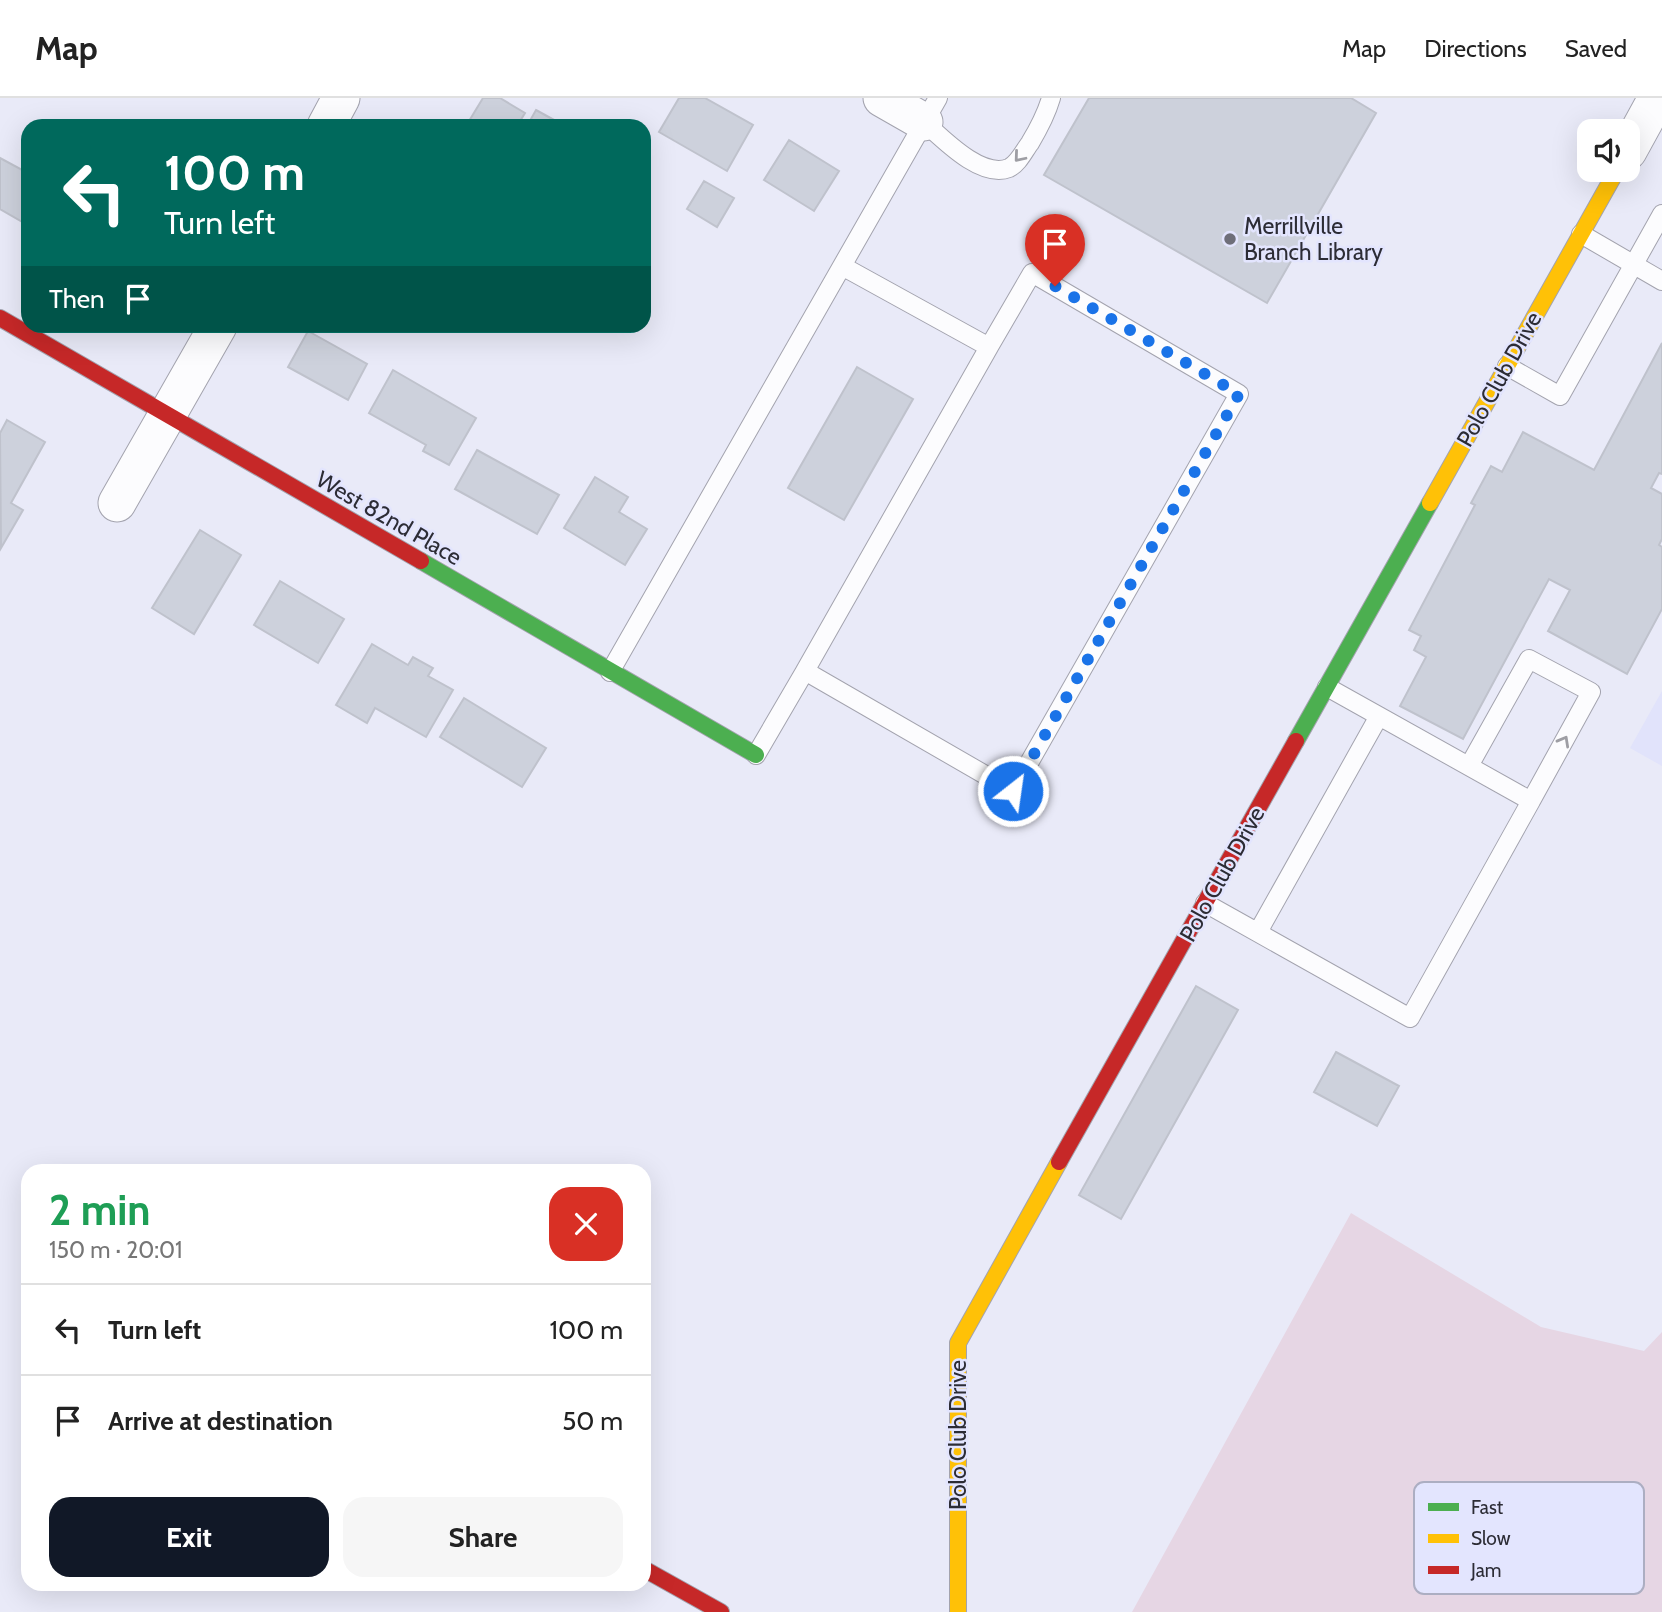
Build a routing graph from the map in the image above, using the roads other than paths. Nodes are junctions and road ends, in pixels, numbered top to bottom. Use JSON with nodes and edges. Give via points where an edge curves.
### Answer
{"nodes":[{"id":1,"x":341,"y":98,"type":"edge"},
{"id":2,"x":882,"y":98,"type":"edge"},
{"id":3,"x":1051,"y":98,"type":"edge"},
{"id":4,"x":1657,"y":98,"type":"edge"},
{"id":5,"x":931,"y":110,"type":"edge"},
{"id":6,"x":330,"y":119,"type":"edge"},
{"id":7,"x":1640,"y":129,"type":"edge"},
{"id":8,"x":1610,"y":182,"type":"edge"},
{"id":9,"x":1662,"y":214,"type":"edge"},
{"id":10,"x":1581,"y":234,"type":"junction"},
{"id":11,"x":1634,"y":265,"type":"junction"},
{"id":12,"x":842,"y":266,"type":"junction"},
{"id":13,"x":1662,"y":281,"type":"edge"},
{"id":14,"x":0,"y":318,"type":"edge"},
{"id":15,"x":21,"y":330,"type":"edge"},
{"id":16,"x":26,"y":333,"type":"edge"},
{"id":17,"x":214,"y":333,"type":"edge"},
{"id":18,"x":989,"y":347,"type":"junction"},
{"id":19,"x":1507,"y":366,"type":"junction"},
{"id":20,"x":168,"y":416,"type":"junction"},
{"id":21,"x":117,"y":503,"type":"dead end"},
{"id":22,"x":805,"y":671,"type":"junction"},
{"id":23,"x":610,"y":672,"type":"junction"},
{"id":24,"x":1326,"y":687,"type":"junction"},
{"id":25,"x":1379,"y":716,"type":"junction"},
{"id":26,"x":756,"y":755,"type":"joint"},
{"id":27,"x":1469,"y":766,"type":"junction"},
{"id":28,"x":1531,"y":801,"type":"junction"},
{"id":29,"x":1205,"y":903,"type":"junction"},
{"id":30,"x":1258,"y":932,"type":"junction"},
{"id":31,"x":651,"y":1573,"type":"edge"},
{"id":32,"x":721,"y":1612,"type":"edge"},
{"id":33,"x":958,"y":1612,"type":"edge"}],
"edges":[{"from":1,"to":6,"type":"street"},
{"from":2,"to":5,"type":"street"},
{"from":3,"to":5,"type":"lane","one_way":true,"via":[[1045,119],[1009,168],[993,169],[964,157]]},
{"from":4,"to":7,"type":"street"},
{"from":5,"to":12,"type":"lane"},
{"from":8,"to":10,"type":"street","name":"Polo Club Drive"},
{"from":9,"to":11,"type":"lane"},
{"from":10,"to":11,"type":"lane"},
{"from":10,"to":19,"type":"street","name":"Polo Club Drive"},
{"from":11,"to":13,"type":"lane"},
{"from":11,"to":19,"type":"lane","via":[[1560,396]]},
{"from":12,"to":18,"type":"lane"},
{"from":12,"to":23,"type":"lane"},
{"from":14,"to":15,"type":"street","name":"West 82nd Place"},
{"from":16,"to":20,"type":"street","name":"West 82nd Place"},
{"from":17,"to":20,"type":"street"},
{"from":18,"to":22,"type":"lane"},
{"from":18,"to":22,"type":"lane","via":[[1032,273],[1239,394],[1013,791]]},
{"from":19,"to":24,"type":"street","name":"Polo Club Drive"},
{"from":20,"to":21,"type":"street"},
{"from":20,"to":23,"type":"street","name":"West 82nd Place"},
{"from":22,"to":26,"type":"lane"},
{"from":23,"to":26,"type":"street","name":"West 82nd Place"},
{"from":24,"to":25,"type":"lane"},
{"from":24,"to":29,"type":"street","name":"Polo Club Drive"},
{"from":25,"to":27,"type":"lane"},
{"from":25,"to":30,"type":"lane"},
{"from":27,"to":28,"type":"lane"},
{"from":28,"to":27,"type":"lane","one_way":true,"via":[[1591,692],[1529,659]]},
{"from":28,"to":30,"type":"lane","via":[[1410,1018]]},
{"from":29,"to":30,"type":"lane"},
{"from":29,"to":33,"type":"street","name":"Polo Club Drive","via":[[958,1343]]},
{"from":31,"to":32,"type":"street"}]}
